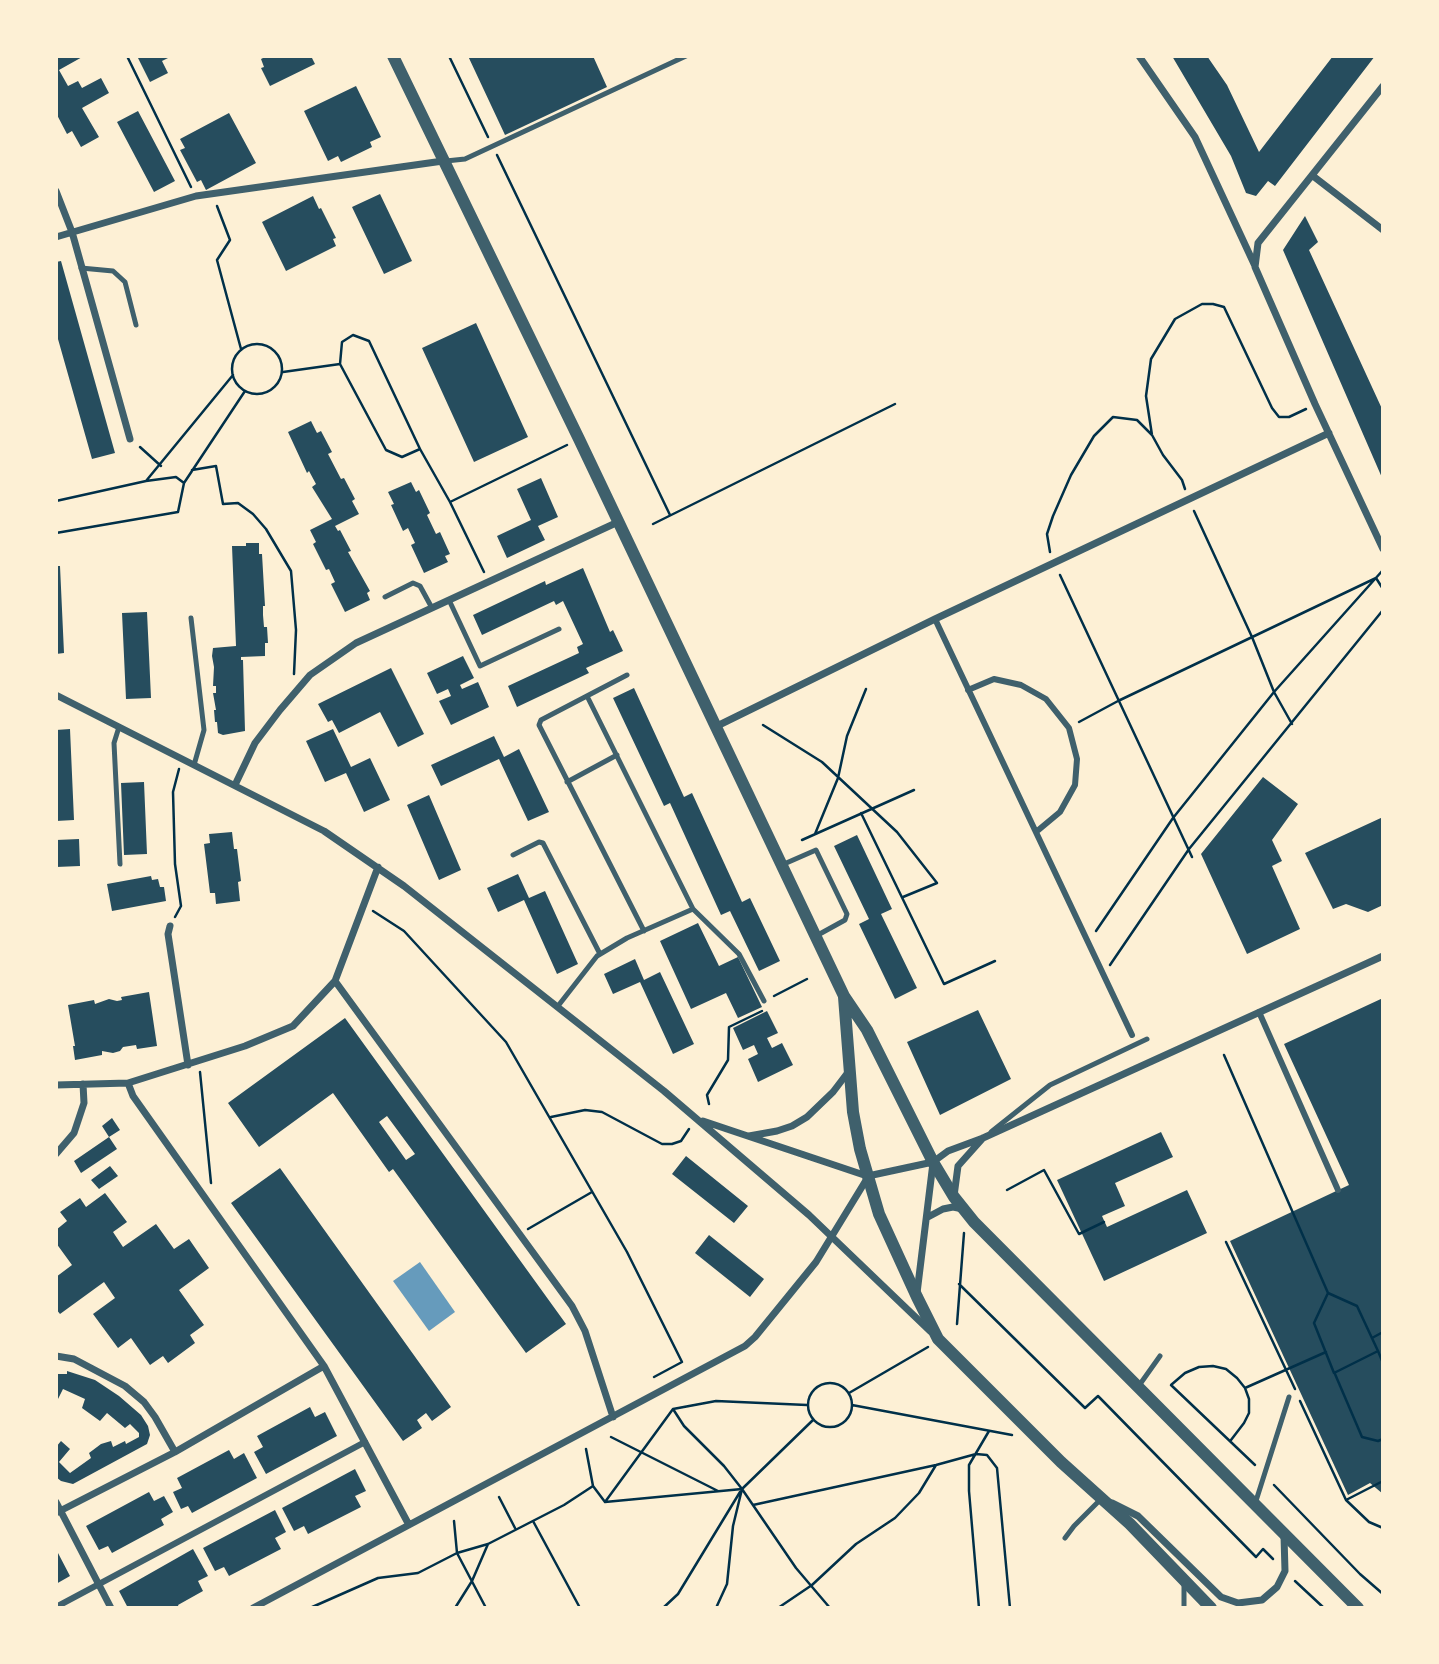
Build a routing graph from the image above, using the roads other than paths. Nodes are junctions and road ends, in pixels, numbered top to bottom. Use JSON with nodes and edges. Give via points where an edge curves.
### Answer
{"nodes":[{"id":1,"x":393,"y":56,"type":"edge"},
{"id":2,"x":686,"y":56,"type":"edge"},
{"id":3,"x":1139,"y":56,"type":"edge"},
{"id":4,"x":1383,"y":86,"type":"edge"},
{"id":5,"x":443,"y":161,"type":"junction"},
{"id":6,"x":1313,"y":176,"type":"junction"},
{"id":7,"x":56,"y":191,"type":"edge"},
{"id":8,"x":1383,"y":230,"type":"edge"},
{"id":9,"x":72,"y":232,"type":"junction"},
{"id":10,"x":56,"y":237,"type":"edge"},
{"id":11,"x":1255,"y":267,"type":"junction"},
{"id":12,"x":81,"y":268,"type":"junction"},
{"id":13,"x":136,"y":325,"type":"dead end"},
{"id":14,"x":1328,"y":433,"type":"junction"},
{"id":15,"x":130,"y":439,"type":"road end"},
{"id":16,"x":618,"y":522,"type":"junction"},
{"id":17,"x":1383,"y":549,"type":"edge"},
{"id":18,"x":385,"y":597,"type":"dead end"},
{"id":19,"x":449,"y":600,"type":"junction"},
{"id":20,"x":432,"y":608,"type":"junction"},
{"id":21,"x":191,"y":618,"type":"dead end"},
{"id":22,"x":935,"y":619,"type":"junction"},
{"id":23,"x":559,"y":629,"type":"dead end"},
{"id":24,"x":627,"y":675,"type":"dead end"},
{"id":25,"x":968,"y":690,"type":"junction"},
{"id":26,"x":56,"y":695,"type":"edge"},
{"id":27,"x":587,"y":696,"type":"junction"},
{"id":28,"x":119,"y":727,"type":"junction"},
{"id":29,"x":714,"y":727,"type":"junction"},
{"id":30,"x":617,"y":755,"type":"junction"},
{"id":31,"x":194,"y":765,"type":"junction"},
{"id":32,"x":567,"y":782,"type":"junction"},
{"id":33,"x":235,"y":785,"type":"junction"},
{"id":34,"x":1036,"y":832,"type":"junction"},
{"id":35,"x":513,"y":855,"type":"dead end"},
{"id":36,"x":120,"y":864,"type":"dead end"},
{"id":37,"x":781,"y":865,"type":"junction"},
{"id":38,"x":378,"y":867,"type":"junction"},
{"id":39,"x":694,"y":909,"type":"junction"},
{"id":40,"x":170,"y":926,"type":"road end"},
{"id":41,"x":644,"y":932,"type":"junction"},
{"id":42,"x":815,"y":936,"type":"junction"},
{"id":43,"x":600,"y":954,"type":"junction"},
{"id":44,"x":1383,"y":956,"type":"edge"},
{"id":45,"x":335,"y":981,"type":"junction"},
{"id":46,"x":844,"y":996,"type":"junction"},
{"id":47,"x":764,"y":1001,"type":"road end"},
{"id":48,"x":558,"y":1006,"type":"junction"},
{"id":49,"x":1259,"y":1012,"type":"junction"},
{"id":50,"x":1132,"y":1035,"type":"dead end"},
{"id":51,"x":1147,"y":1039,"type":"dead end"},
{"id":52,"x":188,"y":1065,"type":"junction"},
{"id":53,"x":850,"y":1070,"type":"junction"},
{"id":54,"x":128,"y":1083,"type":"junction"},
{"id":55,"x":83,"y":1084,"type":"junction"},
{"id":56,"x":56,"y":1085,"type":"edge"},
{"id":57,"x":697,"y":1119,"type":"junction"},
{"id":58,"x":744,"y":1137,"type":"junction"},
{"id":59,"x":983,"y":1138,"type":"junction"},
{"id":60,"x":56,"y":1154,"type":"edge"},
{"id":61,"x":933,"y":1162,"type":"junction"},
{"id":62,"x":868,"y":1176,"type":"junction"},
{"id":63,"x":1338,"y":1191,"type":"dead end"},
{"id":64,"x":954,"y":1197,"type":"junction"},
{"id":65,"x":964,"y":1209,"type":"junction"},
{"id":66,"x":928,"y":1217,"type":"junction"},
{"id":67,"x":831,"y":1237,"type":"junction"},
{"id":68,"x":917,"y":1297,"type":"junction"},
{"id":69,"x":938,"y":1339,"type":"junction"},
{"id":70,"x":56,"y":1356,"type":"edge"},
{"id":71,"x":1160,"y":1356,"type":"dead end"},
{"id":72,"x":324,"y":1366,"type":"junction"},
{"id":73,"x":1138,"y":1387,"type":"junction"},
{"id":74,"x":1289,"y":1397,"type":"dead end"},
{"id":75,"x":613,"y":1417,"type":"junction"},
{"id":76,"x":365,"y":1442,"type":"junction"},
{"id":77,"x":175,"y":1452,"type":"junction"},
{"id":78,"x":1101,"y":1499,"type":"junction"},
{"id":79,"x":56,"y":1502,"type":"edge"},
{"id":80,"x":1255,"y":1504,"type":"junction"},
{"id":81,"x":59,"y":1512,"type":"edge"},
{"id":82,"x":409,"y":1525,"type":"junction"},
{"id":83,"x":1284,"y":1534,"type":"junction"},
{"id":84,"x":1065,"y":1538,"type":"dead end"},
{"id":85,"x":1184,"y":1580,"type":"junction"},
{"id":86,"x":99,"y":1584,"type":"junction"},
{"id":87,"x":56,"y":1607,"type":"edge"},
{"id":88,"x":111,"y":1608,"type":"edge"},
{"id":89,"x":253,"y":1608,"type":"edge"},
{"id":90,"x":1184,"y":1608,"type":"edge"},
{"id":91,"x":1211,"y":1608,"type":"edge"},
{"id":92,"x":1358,"y":1608,"type":"edge"}],
"edges":[{"from":1,"to":5,"type":"street"},
{"from":2,"to":5,"type":"lane","via":[[465,159]]},
{"from":3,"to":11,"type":"street","via":[[1195,137]]},
{"from":4,"to":6,"type":"street"},
{"from":5,"to":9,"type":"street","via":[[196,196]]},
{"from":5,"to":16,"type":"street"},
{"from":6,"to":8,"type":"street"},
{"from":6,"to":11,"type":"street","via":[[1258,243]]},
{"from":7,"to":9,"type":"street"},
{"from":9,"to":10,"type":"street"},
{"from":9,"to":12,"type":"street"},
{"from":11,"to":14,"type":"street"},
{"from":12,"to":13,"type":"lane","via":[[113,271],[125,282]]},
{"from":12,"to":15,"type":"street"},
{"from":14,"to":17,"type":"street"},
{"from":14,"to":22,"type":"street"},
{"from":16,"to":19,"type":"street"},
{"from":16,"to":29,"type":"street"},
{"from":18,"to":20,"type":"lane","via":[[413,583],[420,586]]},
{"from":19,"to":20,"type":"street"},
{"from":19,"to":23,"type":"lane","via":[[480,666]]},
{"from":20,"to":33,"type":"street","via":[[356,643],[310,676],[255,743]]},
{"from":21,"to":31,"type":"lane","via":[[204,730]]},
{"from":22,"to":25,"type":"street"},
{"from":22,"to":29,"type":"street"},
{"from":24,"to":27,"type":"lane"},
{"from":25,"to":34,"type":"street"},
{"from":25,"to":34,"type":"street","via":[[994,680],[1021,685],[1046,699],[1069,728],[1077,759],[1075,785],[1060,812]]},
{"from":26,"to":28,"type":"street"},
{"from":27,"to":30,"type":"lane"},
{"from":27,"to":32,"type":"lane","via":[[539,725]]},
{"from":28,"to":31,"type":"street"},
{"from":28,"to":36,"type":"lane","via":[[114,743]]},
{"from":29,"to":37,"type":"street"},
{"from":30,"to":32,"type":"lane"},
{"from":30,"to":39,"type":"lane"},
{"from":31,"to":33,"type":"street"},
{"from":32,"to":41,"type":"lane"},
{"from":33,"to":38,"type":"street","via":[[324,831]]},
{"from":34,"to":50,"type":"street"},
{"from":35,"to":43,"type":"lane","via":[[543,843]]},
{"from":37,"to":42,"type":"street"},
{"from":37,"to":42,"type":"lane","via":[[813,850],[818,853],[847,918]]},
{"from":38,"to":45,"type":"street"},
{"from":38,"to":48,"type":"street"},
{"from":39,"to":41,"type":"lane"},
{"from":39,"to":47,"type":"lane","via":[[739,954]]},
{"from":40,"to":52,"type":"street"},
{"from":41,"to":43,"type":"lane"},
{"from":42,"to":46,"type":"street"},
{"from":43,"to":48,"type":"lane"},
{"from":44,"to":49,"type":"street"},
{"from":45,"to":52,"type":"street","via":[[293,1026]]},
{"from":45,"to":75,"type":"street","via":[[572,1306],[585,1331]]},
{"from":46,"to":53,"type":"street"},
{"from":46,"to":61,"type":"street","via":[[867,1030]]},
{"from":48,"to":57,"type":"street"},
{"from":49,"to":59,"type":"street"},
{"from":49,"to":63,"type":"street"},
{"from":51,"to":59,"type":"lane","via":[[1050,1085]]},
{"from":52,"to":54,"type":"street"},
{"from":53,"to":58,"type":"street","via":[[807,1117],[792,1126]]},
{"from":53,"to":62,"type":"street"},
{"from":54,"to":55,"type":"street"},
{"from":54,"to":72,"type":"street"},
{"from":55,"to":56,"type":"street"},
{"from":55,"to":60,"type":"street","via":[[84,1103],[74,1133]]},
{"from":57,"to":58,"type":"street"},
{"from":57,"to":67,"type":"street"},
{"from":58,"to":62,"type":"street"},
{"from":59,"to":61,"type":"street"},
{"from":59,"to":64,"type":"street","via":[[958,1166]]},
{"from":61,"to":62,"type":"street"},
{"from":61,"to":64,"type":"street"},
{"from":61,"to":66,"type":"street"},
{"from":62,"to":67,"type":"street"},
{"from":62,"to":68,"type":"street","via":[[879,1214]]},
{"from":64,"to":65,"type":"street"},
{"from":65,"to":66,"type":"street","via":[[943,1209]]},
{"from":65,"to":73,"type":"street"},
{"from":66,"to":68,"type":"street"},
{"from":67,"to":69,"type":"street"},
{"from":67,"to":75,"type":"street","via":[[817,1262],[745,1346]]},
{"from":68,"to":69,"type":"street"},
{"from":69,"to":78,"type":"street"},
{"from":70,"to":77,"type":"street","via":[[74,1359],[125,1386],[144,1402]]},
{"from":71,"to":73,"type":"lane"},
{"from":72,"to":76,"type":"street"},
{"from":72,"to":77,"type":"street"},
{"from":73,"to":80,"type":"street"},
{"from":74,"to":80,"type":"lane"},
{"from":75,"to":82,"type":"street"},
{"from":76,"to":82,"type":"street"},
{"from":76,"to":86,"type":"street"},
{"from":77,"to":81,"type":"street"},
{"from":78,"to":83,"type":"street","via":[[1138,1516],[1221,1597],[1238,1604],[1262,1600],[1277,1587],[1284,1571]]},
{"from":78,"to":84,"type":"lane"},
{"from":78,"to":85,"type":"street"},
{"from":79,"to":81,"type":"street"},
{"from":80,"to":83,"type":"street"},
{"from":81,"to":86,"type":"street"},
{"from":82,"to":89,"type":"street"},
{"from":83,"to":92,"type":"street"},
{"from":85,"to":90,"type":"lane"},
{"from":85,"to":91,"type":"street"},
{"from":86,"to":87,"type":"street"},
{"from":86,"to":88,"type":"street"}]}
